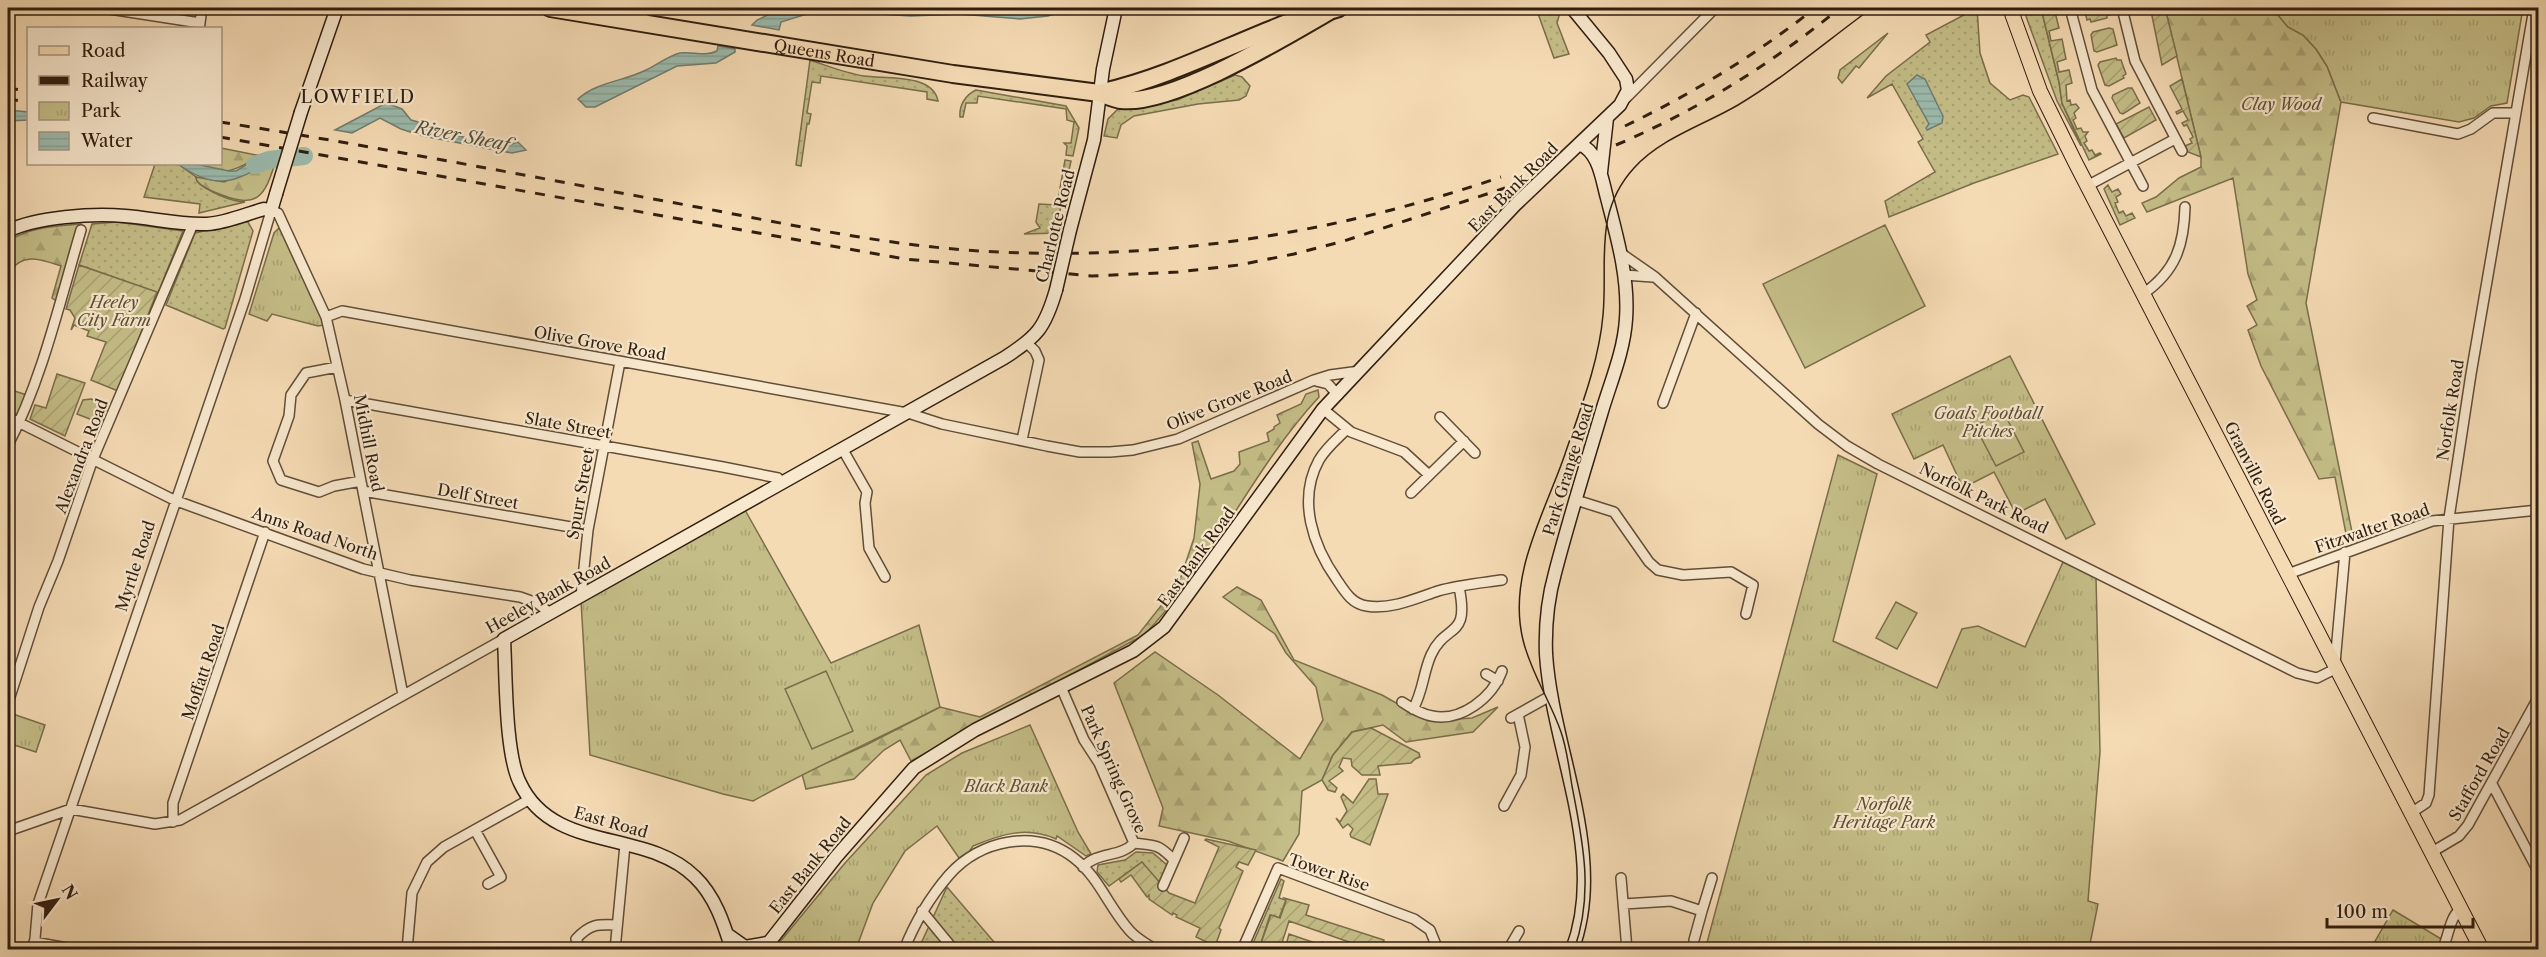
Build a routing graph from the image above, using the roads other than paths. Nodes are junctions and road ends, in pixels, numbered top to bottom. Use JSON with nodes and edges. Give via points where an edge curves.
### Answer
{"nodes":[{"id":1,"x":103,"y":8,"type":"edge"},
{"id":2,"x":202,"y":8,"type":"edge"},
{"id":3,"x":337,"y":8,"type":"edge"},
{"id":4,"x":550,"y":8,"type":"edge"},
{"id":5,"x":1116,"y":8,"type":"edge"},
{"id":6,"x":1572,"y":8,"type":"edge"},
{"id":7,"x":1715,"y":8,"type":"edge"},
{"id":8,"x":2010,"y":8,"type":"edge"},
{"id":9,"x":2070,"y":8,"type":"edge"},
{"id":10,"x":2122,"y":8,"type":"edge"},
{"id":11,"x":2534,"y":8,"type":"edge"},
{"id":12,"x":128,"y":9,"type":"edge"},
{"id":13,"x":1333,"y":10,"type":"edge"},
{"id":14,"x":598,"y":11,"type":"edge"},
{"id":15,"x":643,"y":15,"type":"edge"},
{"id":16,"x":199,"y":26,"type":"edge"},
{"id":17,"x":1620,"y":71,"type":"junction"},
{"id":18,"x":1645,"y":78,"type":"junction"},
{"id":19,"x":1099,"y":93,"type":"junction"},
{"id":20,"x":1620,"y":105,"type":"junction"},
{"id":21,"x":2515,"y":113,"type":"junction"},
{"id":22,"x":2373,"y":118,"type":"dead end"},
{"id":23,"x":1606,"y":119,"type":"junction"},
{"id":24,"x":2175,"y":139,"type":"junction"},
{"id":25,"x":1579,"y":144,"type":"junction"},
{"id":26,"x":2182,"y":151,"type":"dead end"},
{"id":27,"x":2131,"y":163,"type":"junction"},
{"id":28,"x":1600,"y":173,"type":"junction"},
{"id":29,"x":2087,"y":186,"type":"junction"},
{"id":30,"x":2143,"y":186,"type":"dead end"},
{"id":31,"x":2185,"y":207,"type":"dead end"},
{"id":32,"x":271,"y":211,"type":"junction"},
{"id":33,"x":193,"y":224,"type":"junction"},
{"id":34,"x":81,"y":230,"type":"dead end"},
{"id":35,"x":8,"y":231,"type":"edge"},
{"id":36,"x":1622,"y":254,"type":"junction"},
{"id":37,"x":1624,"y":274,"type":"junction"},
{"id":38,"x":1655,"y":277,"type":"junction"},
{"id":39,"x":2143,"y":294,"type":"junction"},
{"id":40,"x":1696,"y":313,"type":"junction"},
{"id":41,"x":326,"y":317,"type":"junction"},
{"id":42,"x":1027,"y":343,"type":"junction"},
{"id":43,"x":620,"y":363,"type":"junction"},
{"id":44,"x":337,"y":367,"type":"junction"},
{"id":45,"x":1360,"y":371,"type":"junction"},
{"id":46,"x":1314,"y":380,"type":"junction"},
{"id":47,"x":1338,"y":395,"type":"junction"},
{"id":48,"x":345,"y":400,"type":"junction"},
{"id":49,"x":1663,"y":403,"type":"dead end"},
{"id":50,"x":871,"y":406,"type":"junction"},
{"id":51,"x":1323,"y":409,"type":"junction"},
{"id":52,"x":908,"y":413,"type":"junction"},
{"id":53,"x":8,"y":417,"type":"edge"},
{"id":54,"x":1440,"y":417,"type":"dead end"},
{"id":55,"x":20,"y":422,"type":"junction"},
{"id":56,"x":879,"y":429,"type":"junction"},
{"id":57,"x":1347,"y":429,"type":"junction"},
{"id":58,"x":1023,"y":440,"type":"junction"},
{"id":59,"x":1464,"y":441,"type":"junction"},
{"id":60,"x":8,"y":446,"type":"edge"},
{"id":61,"x":604,"y":447,"type":"junction"},
{"id":62,"x":843,"y":450,"type":"junction"},
{"id":63,"x":1475,"y":453,"type":"dead end"},
{"id":64,"x":93,"y":459,"type":"junction"},
{"id":65,"x":1429,"y":475,"type":"junction"},
{"id":66,"x":782,"y":483,"type":"junction"},
{"id":67,"x":362,"y":486,"type":"junction"},
{"id":68,"x":1411,"y":493,"type":"dead end"},
{"id":69,"x":174,"y":500,"type":"junction"},
{"id":70,"x":1576,"y":500,"type":"junction"},
{"id":71,"x":2538,"y":510,"type":"edge"},
{"id":72,"x":2449,"y":518,"type":"junction"},
{"id":73,"x":588,"y":530,"type":"junction"},
{"id":74,"x":265,"y":532,"type":"junction"},
{"id":75,"x":2344,"y":552,"type":"junction"},
{"id":76,"x":380,"y":572,"type":"junction"},
{"id":77,"x":2288,"y":574,"type":"junction"},
{"id":78,"x":885,"y":577,"type":"dead end"},
{"id":79,"x":1502,"y":580,"type":"dead end"},
{"id":80,"x":1459,"y":587,"type":"junction"},
{"id":81,"x":581,"y":596,"type":"junction"},
{"id":82,"x":550,"y":613,"type":"junction"},
{"id":83,"x":1746,"y":614,"type":"dead end"},
{"id":84,"x":504,"y":639,"type":"junction"},
{"id":85,"x":2336,"y":666,"type":"junction"},
{"id":86,"x":1486,"y":674,"type":"dead end"},
{"id":87,"x":1060,"y":687,"type":"junction"},
{"id":88,"x":402,"y":695,"type":"junction"},
{"id":89,"x":1552,"y":695,"type":"junction"},
{"id":90,"x":1402,"y":702,"type":"dead end"},
{"id":91,"x":8,"y":703,"type":"edge"},
{"id":92,"x":2537,"y":704,"type":"edge"},
{"id":93,"x":1413,"y":709,"type":"junction"},
{"id":94,"x":2492,"y":784,"type":"junction"},
{"id":95,"x":530,"y":799,"type":"junction"},
{"id":96,"x":1504,"y":806,"type":"dead end"},
{"id":97,"x":71,"y":809,"type":"junction"},
{"id":98,"x":2411,"y":813,"type":"junction"},
{"id":99,"x":173,"y":822,"type":"junction"},
{"id":100,"x":475,"y":830,"type":"junction"},
{"id":101,"x":8,"y":831,"type":"edge"},
{"id":102,"x":1184,"y":838,"type":"dead end"},
{"id":103,"x":1134,"y":843,"type":"junction"},
{"id":104,"x":625,"y":845,"type":"junction"},
{"id":105,"x":2432,"y":852,"type":"junction"},
{"id":106,"x":1174,"y":860,"type":"junction"},
{"id":107,"x":1083,"y":867,"type":"junction"},
{"id":108,"x":2538,"y":871,"type":"edge"},
{"id":109,"x":1621,"y":878,"type":"dead end"},
{"id":110,"x":1712,"y":878,"type":"dead end"},
{"id":111,"x":488,"y":884,"type":"dead end"},
{"id":112,"x":1163,"y":886,"type":"dead end"},
{"id":113,"x":1624,"y":904,"type":"junction"},
{"id":114,"x":2460,"y":909,"type":"junction"},
{"id":115,"x":922,"y":911,"type":"junction"},
{"id":116,"x":1702,"y":911,"type":"junction"},
{"id":117,"x":617,"y":925,"type":"junction"},
{"id":118,"x":1519,"y":931,"type":"dead end"},
{"id":119,"x":727,"y":934,"type":"junction"},
{"id":120,"x":1694,"y":940,"type":"dead end"},
{"id":121,"x":34,"y":946,"type":"edge"},
{"id":122,"x":765,"y":946,"type":"edge"},
{"id":123,"x":78,"y":950,"type":"edge"},
{"id":124,"x":407,"y":950,"type":"edge"},
{"id":125,"x":581,"y":950,"type":"edge"},
{"id":126,"x":615,"y":950,"type":"edge"},
{"id":127,"x":732,"y":950,"type":"edge"},
{"id":128,"x":904,"y":950,"type":"edge"},
{"id":129,"x":954,"y":950,"type":"edge"},
{"id":130,"x":1156,"y":950,"type":"edge"},
{"id":131,"x":1242,"y":950,"type":"edge"},
{"id":132,"x":1438,"y":950,"type":"edge"},
{"id":133,"x":1453,"y":950,"type":"edge"},
{"id":134,"x":1461,"y":950,"type":"edge"},
{"id":135,"x":1508,"y":950,"type":"edge"},
{"id":136,"x":1572,"y":950,"type":"edge"},
{"id":137,"x":1628,"y":950,"type":"edge"},
{"id":138,"x":2442,"y":950,"type":"edge"},
{"id":139,"x":2482,"y":950,"type":"edge"}],
"edges":[{"from":1,"to":12,"type":"street"},
{"from":2,"to":16,"type":"street"},
{"from":3,"to":32,"type":"street","name":"Myrtle Road","bridge":true},
{"from":4,"to":14,"type":"highway","name":"Queens Road"},
{"from":5,"to":19,"type":"street","name":"Charlotte Road"},
{"from":6,"to":17,"type":"street"},
{"from":7,"to":18,"type":"street"},
{"from":8,"to":29,"type":"main road","name":"Granville Road","via":[[2040,91]]},
{"from":9,"to":27,"type":"street","via":[[2092,90]]},
{"from":10,"to":24,"type":"street","via":[[2135,61]]},
{"from":11,"to":21,"type":"street","name":"Norfolk Road"},
{"from":12,"to":16,"type":"street"},
{"from":13,"to":19,"type":"highway","name":"Queens Road","via":[[1212,75],[1167,93],[1122,100]]},
{"from":14,"to":15,"type":"highway","name":"Queens Road"},
{"from":15,"to":19,"type":"highway","name":"Queens Road","via":[[730,38]]},
{"from":17,"to":18,"type":"street","via":[[1632,78]]},
{"from":17,"to":20,"type":"street","via":[[1628,84]]},
{"from":17,"to":23,"type":"street","name":"East Bank Road","via":[[1621,88]]},
{"from":18,"to":20,"type":"street"},
{"from":19,"to":42,"type":"street","name":"Charlotte Road","bridge":true,"via":[[1094,140],[1056,290],[1048,317]]},
{"from":20,"to":23,"type":"street","name":"East Bank Road"},
{"from":21,"to":22,"type":"street","via":[[2493,113],[2458,134]]},
{"from":21,"to":72,"type":"street","name":"Norfolk Road"},
{"from":23,"to":25,"type":"street","name":"East Bank Road"},
{"from":23,"to":28,"type":"street"},
{"from":24,"to":26,"type":"street"},
{"from":24,"to":27,"type":"street"},
{"from":25,"to":28,"type":"street","via":[[1589,150]]},
{"from":25,"to":45,"type":"street","name":"East Bank Road","via":[[1515,206]]},
{"from":27,"to":29,"type":"street"},
{"from":27,"to":30,"type":"street"},
{"from":28,"to":36,"type":"street"},
{"from":29,"to":39,"type":"main road","name":"Granville Road"},
{"from":31,"to":39,"type":"street","via":[[2184,234],[2174,263]]},
{"from":32,"to":33,"type":"street","via":[[264,208],[220,221]]},
{"from":32,"to":41,"type":"street","name":"Midhill Road","via":[[278,213]]},
{"from":32,"to":69,"type":"street","name":"Myrtle Road","via":[[245,299]]},
{"from":33,"to":35,"type":"street","via":[[122,215],[95,216],[51,220]]},
{"from":33,"to":64,"type":"street","name":"Alexandra Road"},
{"from":34,"to":55,"type":"street"},
{"from":36,"to":37,"type":"street","name":"Park Grange Road"},
{"from":36,"to":38,"type":"street","name":"Norfolk Park Road"},
{"from":37,"to":38,"type":"street"},
{"from":37,"to":70,"type":"street","name":"Park Grange Road","via":[[1626,319],[1618,364]]},
{"from":38,"to":40,"type":"street","name":"Norfolk Park Road"},
{"from":39,"to":77,"type":"main road","name":"Granville Road"},
{"from":40,"to":49,"type":"street"},
{"from":40,"to":85,"type":"street","name":"Norfolk Park Road","via":[[1818,424],[1878,464],[2304,676],[2317,678]]},
{"from":41,"to":43,"type":"street","name":"Olive Grove Road","via":[[342,311]]},
{"from":41,"to":44,"type":"street","name":"Midhill Road"},
{"from":42,"to":52,"type":"street","name":"Heeley Bank Road"},
{"from":42,"to":58,"type":"street","via":[[1039,360]]},
{"from":43,"to":50,"type":"street","name":"Olive Grove Road"},
{"from":43,"to":61,"type":"street","name":"Spurr Street"},
{"from":44,"to":48,"type":"street","name":"Midhill Road"},
{"from":44,"to":67,"type":"street","via":[[306,373],[291,395],[289,416],[273,461],[281,480],[319,492],[334,486]]},
{"from":45,"to":46,"type":"street","name":"Olive Grove Road"},
{"from":45,"to":47,"type":"street","name":"East Bank Road"},
{"from":46,"to":47,"type":"street","name":"Olive Grove Road","via":[[1328,384]]},
{"from":46,"to":58,"type":"street","name":"Olive Grove Road","via":[[1178,439],[1133,450],[1080,452]]},
{"from":47,"to":51,"type":"street","name":"East Bank Road"},
{"from":48,"to":61,"type":"street","name":"Slate Street"},
{"from":48,"to":67,"type":"street","name":"Midhill Road"},
{"from":50,"to":52,"type":"street","name":"Olive Grove Road"},
{"from":50,"to":56,"type":"street","via":[[882,414]]},
{"from":51,"to":57,"type":"street"},
{"from":51,"to":87,"type":"street","name":"East Bank Road","via":[[1164,627],[1133,651]]},
{"from":52,"to":56,"type":"street","name":"Heeley Bank Road"},
{"from":52,"to":58,"type":"street","name":"Olive Grove Road"},
{"from":53,"to":55,"type":"street","name":"Anns Road North"},
{"from":54,"to":59,"type":"street"},
{"from":55,"to":60,"type":"street"},
{"from":55,"to":64,"type":"street","name":"Anns Road North"},
{"from":56,"to":62,"type":"street","name":"Heeley Bank Road"},
{"from":57,"to":65,"type":"street","via":[[1404,452]]},
{"from":57,"to":80,"type":"street","via":[[1319,460],[1310,499],[1315,541],[1349,596],[1356,603],[1380,606]]},
{"from":59,"to":63,"type":"street"},
{"from":59,"to":65,"type":"street"},
{"from":61,"to":66,"type":"street","name":"Slate Street","via":[[745,471],[778,478]]},
{"from":61,"to":73,"type":"street","name":"Spurr Street"},
{"from":62,"to":66,"type":"street","name":"Heeley Bank Road"},
{"from":62,"to":78,"type":"street","via":[[867,492],[869,548]]},
{"from":64,"to":69,"type":"street","name":"Anns Road North"},
{"from":64,"to":91,"type":"street","name":"Alexandra Road"},
{"from":65,"to":68,"type":"street"},
{"from":66,"to":81,"type":"street","name":"Heeley Bank Road"},
{"from":67,"to":73,"type":"street","name":"Delf Street"},
{"from":67,"to":76,"type":"street","name":"Midhill Road"},
{"from":69,"to":74,"type":"street","name":"Anns Road North"},
{"from":69,"to":97,"type":"street","name":"Myrtle Road"},
{"from":70,"to":83,"type":"street","via":[[1614,512],[1658,570],[1683,575],[1737,573],[1753,585]]},
{"from":70,"to":89,"type":"street","name":"Park Grange Road","via":[[1549,602],[1546,654]]},
{"from":71,"to":72,"type":"street","name":"Fitzwalter Road"},
{"from":72,"to":75,"type":"street","name":"Fitzwalter Road","via":[[2432,520]]},
{"from":72,"to":98,"type":"street","name":"Norfolk Road","via":[[2429,795],[2426,803]]},
{"from":73,"to":81,"type":"street","name":"Spurr Street"},
{"from":74,"to":76,"type":"street","name":"Anns Road North"},
{"from":74,"to":99,"type":"street","name":"Moffatt Road","via":[[173,803]]},
{"from":75,"to":77,"type":"street","name":"Fitzwalter Road"},
{"from":75,"to":85,"type":"street"},
{"from":76,"to":82,"type":"street","name":"Anns Road North","via":[[520,597]]},
{"from":76,"to":88,"type":"street","name":"Midhill Road"},
{"from":77,"to":85,"type":"main road","name":"Granville Road"},
{"from":79,"to":80,"type":"street"},
{"from":80,"to":93,"type":"street","via":[[1462,615],[1455,630],[1431,654]]},
{"from":81,"to":82,"type":"street","name":"Heeley Bank Road"},
{"from":82,"to":84,"type":"street","name":"Heeley Bank Road"},
{"from":84,"to":88,"type":"street","name":"Heeley Bank Road"},
{"from":84,"to":95,"type":"street","name":"East Road","via":[[513,762]]},
{"from":85,"to":98,"type":"main road","name":"Granville Road"},
{"from":86,"to":93,"type":"street","via":[[1500,676],[1475,705],[1458,714],[1434,717]]},
{"from":87,"to":103,"type":"street","name":"Park Spring Grove"},
{"from":87,"to":122,"type":"street","name":"East Bank Road","via":[[975,730],[914,768]]},
{"from":88,"to":99,"type":"street","name":"Heeley Bank Road"},
{"from":89,"to":96,"type":"street","via":[[1514,716],[1525,747],[1521,775]]},
{"from":89,"to":136,"type":"street","name":"Park Grange Road","via":[[1582,862],[1581,911]]},
{"from":90,"to":93,"type":"street"},
{"from":92,"to":94,"type":"street","name":"Stafford Road"},
{"from":94,"to":105,"type":"street","name":"Stafford Road","via":[[2463,832]]},
{"from":94,"to":108,"type":"street"},
{"from":95,"to":100,"type":"street"},
{"from":95,"to":104,"type":"street","name":"East Road","via":[[542,813],[563,826]]},
{"from":97,"to":99,"type":"street","name":"Heeley Bank Road","via":[[155,824]]},
{"from":97,"to":101,"type":"street"},
{"from":97,"to":121,"type":"street","name":"Myrtle Road","via":[[38,904]]},
{"from":98,"to":105,"type":"main road","name":"Granville Road"},
{"from":100,"to":111,"type":"street","via":[[501,877]]},
{"from":100,"to":124,"type":"street","via":[[444,847],[424,866],[412,893]]},
{"from":102,"to":106,"type":"street"},
{"from":103,"to":106,"type":"street","via":[[1162,848]]},
{"from":103,"to":107,"type":"street","name":"Park Spring Grove","via":[[1127,850],[1095,857]]},
{"from":104,"to":117,"type":"street"},
{"from":104,"to":119,"type":"street","name":"East Road","via":[[663,855],[690,872],[710,895]]},
{"from":105,"to":114,"type":"main road","name":"Granville Road"},
{"from":106,"to":112,"type":"street"},
{"from":107,"to":115,"type":"street","via":[[1064,852],[1036,841],[1005,843],[965,860],[949,874]]},
{"from":107,"to":130,"type":"street","via":[[1131,933]]},
{"from":109,"to":113,"type":"street"},
{"from":110,"to":116,"type":"street"},
{"from":113,"to":116,"type":"street","via":[[1671,901]]},
{"from":113,"to":137,"type":"street"},
{"from":114,"to":138,"type":"street","via":[[2453,916]]},
{"from":114,"to":139,"type":"main road","name":"Granville Road"},
{"from":115,"to":128,"type":"street"},
{"from":115,"to":129,"type":"street"},
{"from":116,"to":120,"type":"street"},
{"from":117,"to":125,"type":"street","via":[[597,924],[583,931],[576,939]]},
{"from":117,"to":126,"type":"street"},
{"from":118,"to":135,"type":"street"},
{"from":119,"to":122,"type":"street","via":[[745,946]]},
{"from":119,"to":127,"type":"street","name":"East Road"},
{"from":121,"to":123,"type":"street"},
{"from":131,"to":132,"type":"street","name":"Tower Rise","via":[[1278,868],[1414,919],[1430,930]]},
{"from":133,"to":134,"type":"street"}]}
